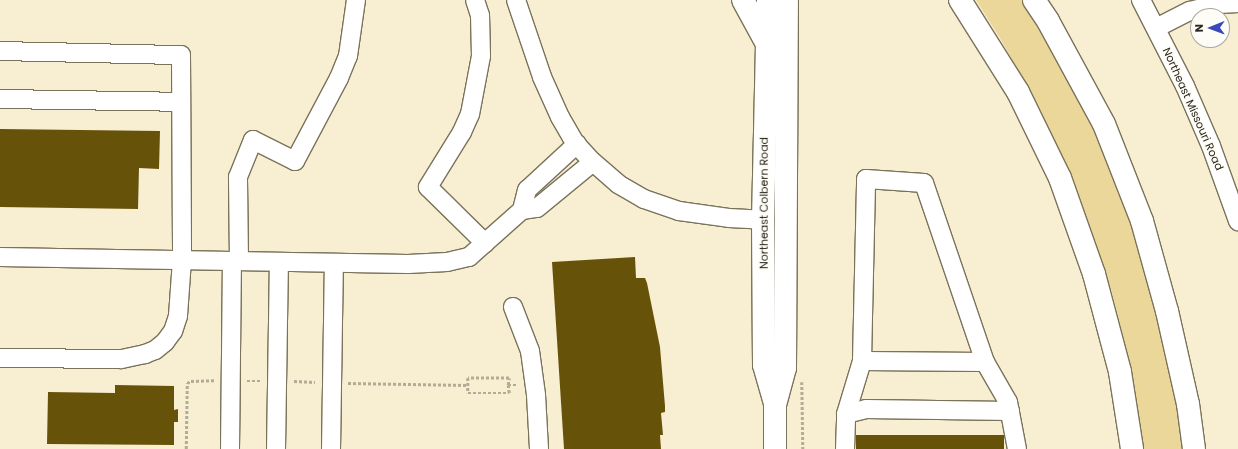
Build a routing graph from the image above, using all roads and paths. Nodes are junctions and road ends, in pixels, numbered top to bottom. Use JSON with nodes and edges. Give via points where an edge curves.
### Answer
{"nodes":[{"id":1,"x":356,"y":0,"type":"edge"},
{"id":2,"x":475,"y":0,"type":"edge"},
{"id":3,"x":516,"y":0,"type":"edge"},
{"id":4,"x":743,"y":0,"type":"edge"},
{"id":5,"x":768,"y":0,"type":"edge"},
{"id":6,"x":787,"y":0,"type":"edge"},
{"id":7,"x":960,"y":0,"type":"edge"},
{"id":8,"x":1034,"y":0,"type":"edge"},
{"id":9,"x":1141,"y":0,"type":"edge"},
{"id":10,"x":1238,"y":3,"type":"edge"},
{"id":11,"x":1156,"y":28,"type":"junction"},
{"id":12,"x":766,"y":42,"type":"junction"},
{"id":13,"x":0,"y":52,"type":"edge"},
{"id":14,"x":0,"y":99,"type":"edge"},
{"id":15,"x":181,"y":102,"type":"junction"},
{"id":16,"x":577,"y":144,"type":"junction"},
{"id":17,"x":593,"y":162,"type":"junction"},
{"id":18,"x":522,"y":210,"type":"junction"},
{"id":19,"x":762,"y":220,"type":"junction"},
{"id":20,"x":1238,"y":221,"type":"edge"},
{"id":21,"x":485,"y":243,"type":"junction"},
{"id":22,"x":0,"y":257,"type":"edge"},
{"id":23,"x":182,"y":260,"type":"junction"},
{"id":24,"x":236,"y":261,"type":"junction"},
{"id":25,"x":279,"y":262,"type":"junction"},
{"id":26,"x":334,"y":263,"type":"junction"},
{"id":27,"x":512,"y":307,"type":"dead end"},
{"id":28,"x":0,"y":358,"type":"edge"},
{"id":29,"x":862,"y":361,"type":"junction"},
{"id":30,"x":985,"y":362,"type":"junction"},
{"id":31,"x":219,"y":380,"type":"dead end"},
{"id":32,"x":245,"y":380,"type":"dead end"},
{"id":33,"x":268,"y":381,"type":"dead end"},
{"id":34,"x":293,"y":382,"type":"dead end"},
{"id":35,"x":321,"y":382,"type":"dead end"},
{"id":36,"x":345,"y":383,"type":"dead end"},
{"id":37,"x":468,"y":385,"type":"junction"},
{"id":38,"x":523,"y":385,"type":"dead end"},
{"id":39,"x":508,"y":386,"type":"junction"},
{"id":40,"x":775,"y":405,"type":"junction"},
{"id":41,"x":1010,"y":411,"type":"junction"},
{"id":42,"x":846,"y":414,"type":"junction"},
{"id":43,"x":186,"y":449,"type":"edge"},
{"id":44,"x":230,"y":449,"type":"edge"},
{"id":45,"x":276,"y":449,"type":"edge"},
{"id":46,"x":331,"y":449,"type":"edge"},
{"id":47,"x":539,"y":449,"type":"edge"},
{"id":48,"x":775,"y":449,"type":"edge"},
{"id":49,"x":845,"y":449,"type":"edge"},
{"id":50,"x":1017,"y":449,"type":"edge"},
{"id":51,"x":1132,"y":449,"type":"edge"},
{"id":52,"x":1194,"y":449,"type":"edge"}],
"edges":[{"from":1,"to":24,"type":"street","via":[[348,56],[295,161],[253,140],[238,177]]},
{"from":2,"to":21,"type":"street","via":[[480,15],[481,56],[470,114],[462,132],[428,187]]},
{"from":3,"to":16,"type":"street","via":[[542,76],[560,117]]},
{"from":4,"to":12,"type":"main road"},
{"from":5,"to":12,"type":"main road","name":"Northeast Colbern Road"},
{"from":6,"to":40,"type":"main road","name":"Northeast Colbern Road","via":[[785,368]]},
{"from":7,"to":51,"type":"main road","via":[[1018,92],[1060,178],[1094,274],[1120,372]]},
{"from":8,"to":52,"type":"main road","via":[[1104,124],[1142,221],[1167,311],[1188,404]]},
{"from":9,"to":11,"type":"street","name":"Northeast Missouri Road"},
{"from":10,"to":11,"type":"street","via":[[1219,4],[1190,11]]},
{"from":11,"to":20,"type":"street","name":"Northeast Missouri Road","via":[[1211,146]]},
{"from":12,"to":19,"type":"main road","name":"Northeast Colbern Road"},
{"from":13,"to":15,"type":"street","via":[[181,56]]},
{"from":14,"to":15,"type":"street"},
{"from":15,"to":23,"type":"street"},
{"from":16,"to":17,"type":"street"},
{"from":16,"to":18,"type":"street","via":[[527,190]]},
{"from":17,"to":18,"type":"street","via":[[537,208]]},
{"from":17,"to":19,"type":"street","via":[[618,184],[644,199],[679,211]]},
{"from":18,"to":21,"type":"street"},
{"from":19,"to":40,"type":"main road","name":"Northeast Colbern Road","via":[[764,365]]},
{"from":21,"to":26,"type":"street","via":[[469,257],[447,262]]},
{"from":22,"to":23,"type":"street"},
{"from":23,"to":24,"type":"street"},
{"from":23,"to":28,"type":"street","via":[[178,316],[173,331],[155,350],[121,359]]},
{"from":24,"to":25,"type":"street"},
{"from":24,"to":44,"type":"street"},
{"from":25,"to":26,"type":"street"},
{"from":25,"to":45,"type":"street"},
{"from":26,"to":46,"type":"street"},
{"from":27,"to":47,"type":"street","via":[[530,351]]},
{"from":29,"to":30,"type":"street"},
{"from":29,"to":30,"type":"street","via":[[866,178],[924,183]]},
{"from":29,"to":42,"type":"street"},
{"from":30,"to":41,"type":"street","via":[[1008,402]]},
{"from":31,"to":43,"type":"path","via":[[188,382]]},
{"from":32,"to":33,"type":"path"},
{"from":34,"to":35,"type":"path"},
{"from":36,"to":37,"type":"path"},
{"from":37,"to":39,"type":"path","via":[[468,392],[509,393]]},
{"from":37,"to":39,"type":"path","via":[[468,378],[509,378]]},
{"from":38,"to":39,"type":"path"},
{"from":40,"to":48,"type":"main road","name":"Northeast Colbern Road"},
{"from":41,"to":42,"type":"street","via":[[866,409]]},
{"from":41,"to":50,"type":"street"},
{"from":42,"to":49,"type":"street"}]}
